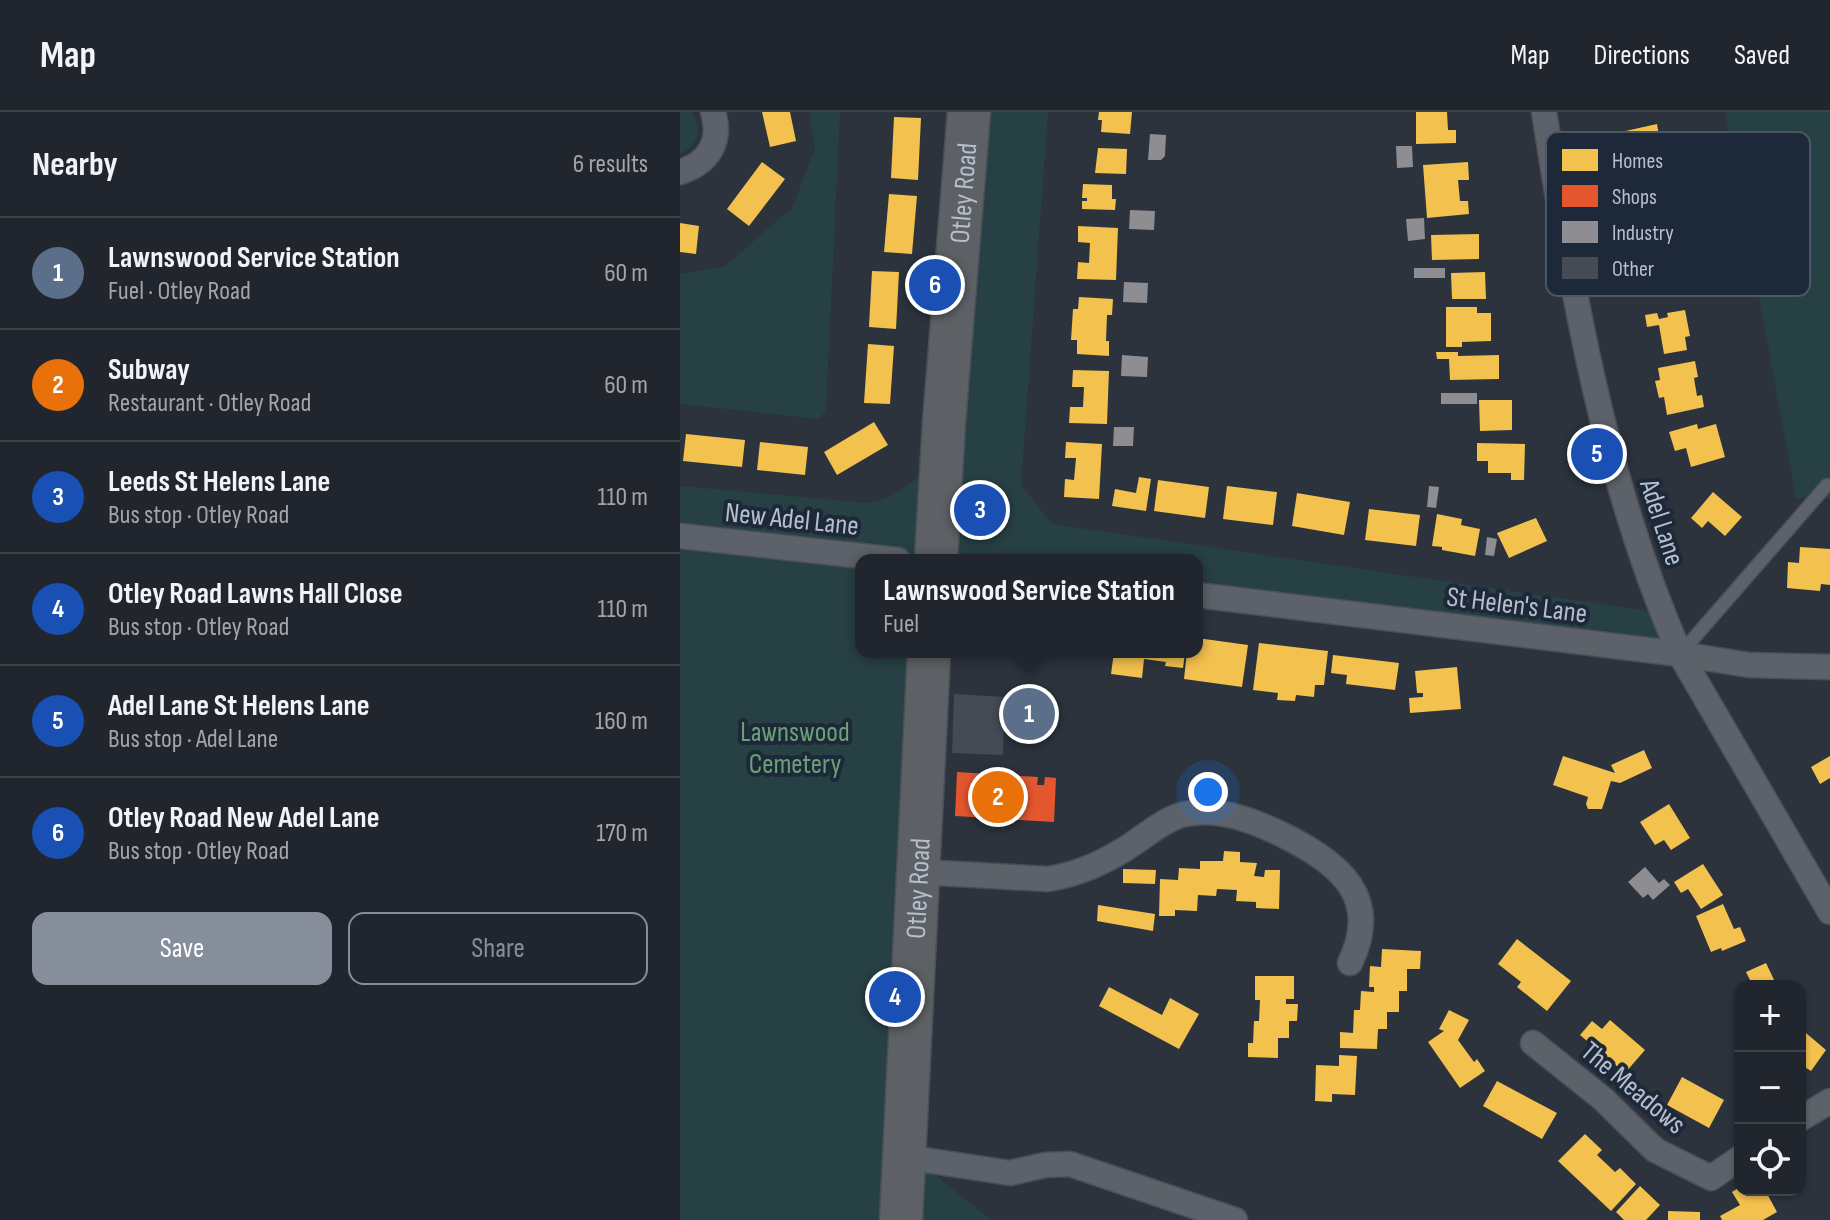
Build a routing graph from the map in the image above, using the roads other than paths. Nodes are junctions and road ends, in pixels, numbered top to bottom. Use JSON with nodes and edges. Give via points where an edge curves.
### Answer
{"nodes":[{"id":1,"x":713,"y":112,"type":"edge"},
{"id":2,"x":969,"y":112,"type":"edge"},
{"id":3,"x":1544,"y":112,"type":"edge"},
{"id":4,"x":1547,"y":132,"type":"edge"},
{"id":5,"x":680,"y":172,"type":"edge"},
{"id":6,"x":1576,"y":296,"type":"edge"},
{"id":7,"x":1827,"y":485,"type":"dead end"},
{"id":8,"x":680,"y":536,"type":"edge"},
{"id":9,"x":936,"y":554,"type":"edge"},
{"id":10,"x":855,"y":555,"type":"edge"},
{"id":11,"x":1203,"y":596,"type":"edge"},
{"id":12,"x":1680,"y":654,"type":"junction"},
{"id":13,"x":929,"y":658,"type":"edge"},
{"id":14,"x":1830,"y":667,"type":"edge"},
{"id":15,"x":920,"y":872,"type":"junction"},
{"id":16,"x":1830,"y":912,"type":"edge"},
{"id":17,"x":1350,"y":963,"type":"dead end"},
{"id":18,"x":1533,"y":1043,"type":"dead end"},
{"id":19,"x":1830,"y":1101,"type":"edge"},
{"id":20,"x":1806,"y":1115,"type":"edge"},
{"id":21,"x":905,"y":1157,"type":"junction"},
{"id":22,"x":1734,"y":1162,"type":"edge"},
{"id":23,"x":901,"y":1220,"type":"edge"},
{"id":24,"x":1235,"y":1220,"type":"edge"}],
"edges":[{"from":1,"to":5,"type":"street","via":[[717,134],[710,154]]},
{"from":2,"to":9,"type":"highway","name":"Otley Road"},
{"from":3,"to":4,"type":"street","name":"Adel Lane"},
{"from":6,"to":12,"type":"street","name":"Adel Lane","via":[[1616,475]]},
{"from":7,"to":12,"type":"lane"},
{"from":8,"to":10,"type":"street","name":"New Adel Lane"},
{"from":11,"to":12,"type":"street","name":"St Helen's Lane"},
{"from":12,"to":14,"type":"street","name":"St Helen's Lane","via":[[1749,665]]},
{"from":12,"to":16,"type":"street","name":"Adel Lane"},
{"from":13,"to":15,"type":"highway","name":"Otley Road"},
{"from":15,"to":17,"type":"street","via":[[1068,876],[1112,858],[1181,815],[1229,814],[1320,854],[1340,871],[1359,903],[1359,935]]},
{"from":15,"to":21,"type":"highway","name":"Otley Road"},
{"from":18,"to":22,"type":"street","name":"The Meadows","via":[[1603,1099],[1655,1150],[1711,1178]]},
{"from":19,"to":20,"type":"street"},
{"from":21,"to":23,"type":"highway","name":"Otley Road"},
{"from":21,"to":24,"type":"street","via":[[1010,1173],[1070,1164]]}]}
